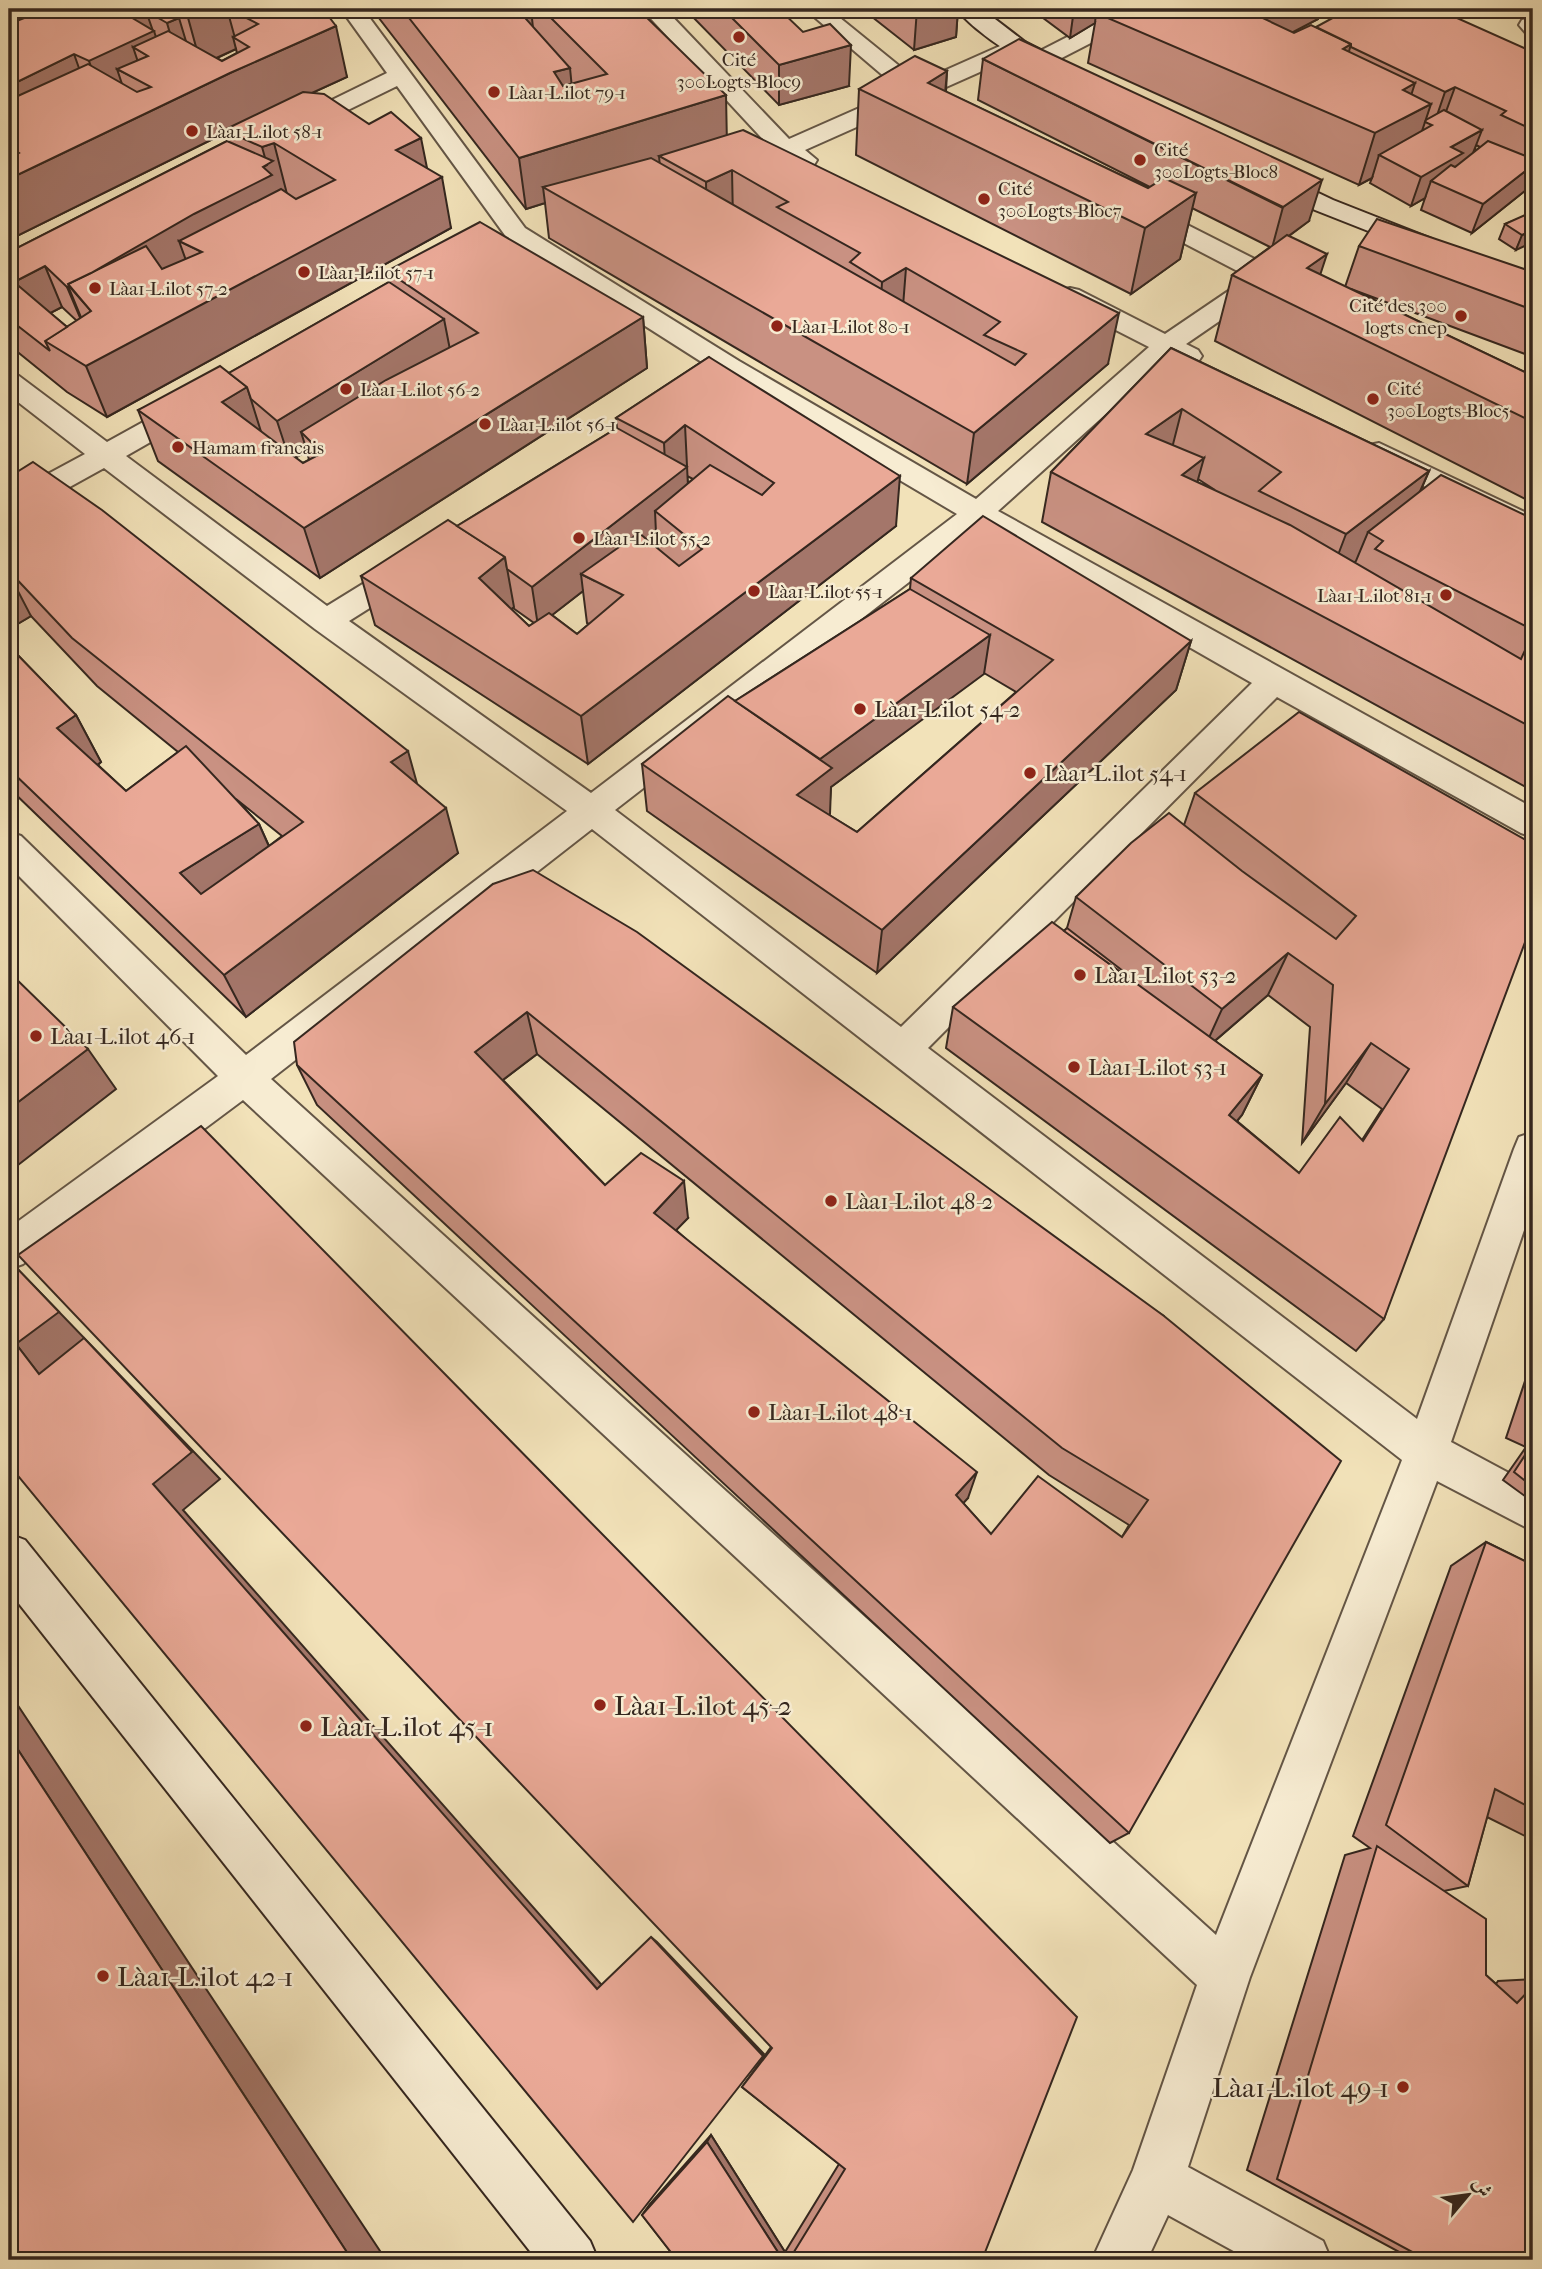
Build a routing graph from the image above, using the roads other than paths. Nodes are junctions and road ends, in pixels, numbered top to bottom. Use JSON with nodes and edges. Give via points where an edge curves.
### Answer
{"nodes":[{"id":1,"x":352,"y":9,"type":"edge"},
{"id":2,"x":653,"y":9,"type":"edge"},
{"id":3,"x":816,"y":9,"type":"edge"},
{"id":4,"x":968,"y":9,"type":"edge"},
{"id":5,"x":1139,"y":9,"type":"edge"},
{"id":6,"x":1017,"y":47,"type":"junction"},
{"id":7,"x":1042,"y":59,"type":"junction"},
{"id":8,"x":400,"y":76,"type":"junction"},
{"id":9,"x":1079,"y":78,"type":"edge"},
{"id":10,"x":916,"y":92,"type":"junction"},
{"id":11,"x":952,"y":111,"type":"edge"},
{"id":12,"x":278,"y":136,"type":"edge"},
{"id":13,"x":786,"y":150,"type":"junction"},
{"id":14,"x":1250,"y":167,"type":"edge"},
{"id":15,"x":823,"y":169,"type":"edge"},
{"id":16,"x":709,"y":174,"type":"edge"},
{"id":17,"x":1121,"y":201,"type":"edge"},
{"id":18,"x":1439,"y":250,"type":"edge"},
{"id":19,"x":1266,"y":277,"type":"junction"},
{"id":20,"x":1044,"y":282,"type":"edge"},
{"id":21,"x":1304,"y":294,"type":"edge"},
{"id":22,"x":1167,"y":345,"type":"junction"},
{"id":23,"x":1216,"y":370,"type":"edge"},
{"id":24,"x":9,"y":382,"type":"edge"},
{"id":25,"x":213,"y":396,"type":"edge"},
{"id":26,"x":1362,"y":443,"type":"edge"},
{"id":27,"x":104,"y":454,"type":"junction"},
{"id":28,"x":9,"y":508,"type":"edge"},
{"id":29,"x":978,"y":513,"type":"junction"},
{"id":30,"x":1533,"y":528,"type":"edge"},
{"id":31,"x":430,"y":556,"type":"edge"},
{"id":32,"x":327,"y":621,"type":"junction"},
{"id":33,"x":1274,"y":681,"type":"junction"},
{"id":34,"x":591,"y":810,"type":"junction"},
{"id":35,"x":1533,"y":824,"type":"edge"},
{"id":36,"x":9,"y":845,"type":"edge"},
{"id":37,"x":902,"y":1050,"type":"junction"},
{"id":38,"x":244,"y":1078,"type":"junction"},
{"id":39,"x":1533,"y":1149,"type":"edge"},
{"id":40,"x":9,"y":1251,"type":"edge"},
{"id":41,"x":1426,"y":1452,"type":"junction"},
{"id":42,"x":1533,"y":1509,"type":"edge"},
{"id":43,"x":9,"y":1556,"type":"edge"},
{"id":44,"x":1225,"y":1977,"type":"junction"},
{"id":45,"x":1157,"y":2179,"type":"junction"},
{"id":46,"x":570,"y":2260,"type":"edge"},
{"id":47,"x":1119,"y":2260,"type":"edge"},
{"id":48,"x":1304,"y":2260,"type":"edge"}],
"edges":[{"from":1,"to":8,"type":"street"},
{"from":2,"to":13,"type":"street"},
{"from":3,"to":10,"type":"street"},
{"from":4,"to":6,"type":"street"},
{"from":5,"to":7,"type":"street"},
{"from":6,"to":7,"type":"street"},
{"from":6,"to":10,"type":"street"},
{"from":7,"to":9,"type":"street"},
{"from":8,"to":12,"type":"street"},
{"from":8,"to":29,"type":"street","via":[[516,235],[718,374]]},
{"from":10,"to":11,"type":"street"},
{"from":10,"to":13,"type":"street"},
{"from":13,"to":15,"type":"street"},
{"from":13,"to":16,"type":"street"},
{"from":14,"to":18,"type":"street","via":[[1324,205]]},
{"from":17,"to":19,"type":"street"},
{"from":19,"to":21,"type":"street"},
{"from":19,"to":22,"type":"street"},
{"from":20,"to":22,"type":"street"},
{"from":22,"to":23,"type":"street"},
{"from":22,"to":29,"type":"street"},
{"from":24,"to":27,"type":"street"},
{"from":25,"to":27,"type":"street"},
{"from":26,"to":30,"type":"street"},
{"from":27,"to":28,"type":"street"},
{"from":27,"to":32,"type":"street"},
{"from":29,"to":33,"type":"street"},
{"from":29,"to":34,"type":"street"},
{"from":31,"to":32,"type":"street"},
{"from":32,"to":34,"type":"street"},
{"from":33,"to":35,"type":"street"},
{"from":33,"to":37,"type":"street"},
{"from":34,"to":37,"type":"street"},
{"from":34,"to":38,"type":"street"},
{"from":36,"to":38,"type":"street"},
{"from":37,"to":41,"type":"street"},
{"from":38,"to":40,"type":"street"},
{"from":38,"to":44,"type":"street"},
{"from":39,"to":41,"type":"street"},
{"from":41,"to":42,"type":"street"},
{"from":41,"to":44,"type":"street"},
{"from":43,"to":46,"type":"street"},
{"from":44,"to":45,"type":"street"},
{"from":45,"to":47,"type":"street"},
{"from":45,"to":48,"type":"street"}]}
